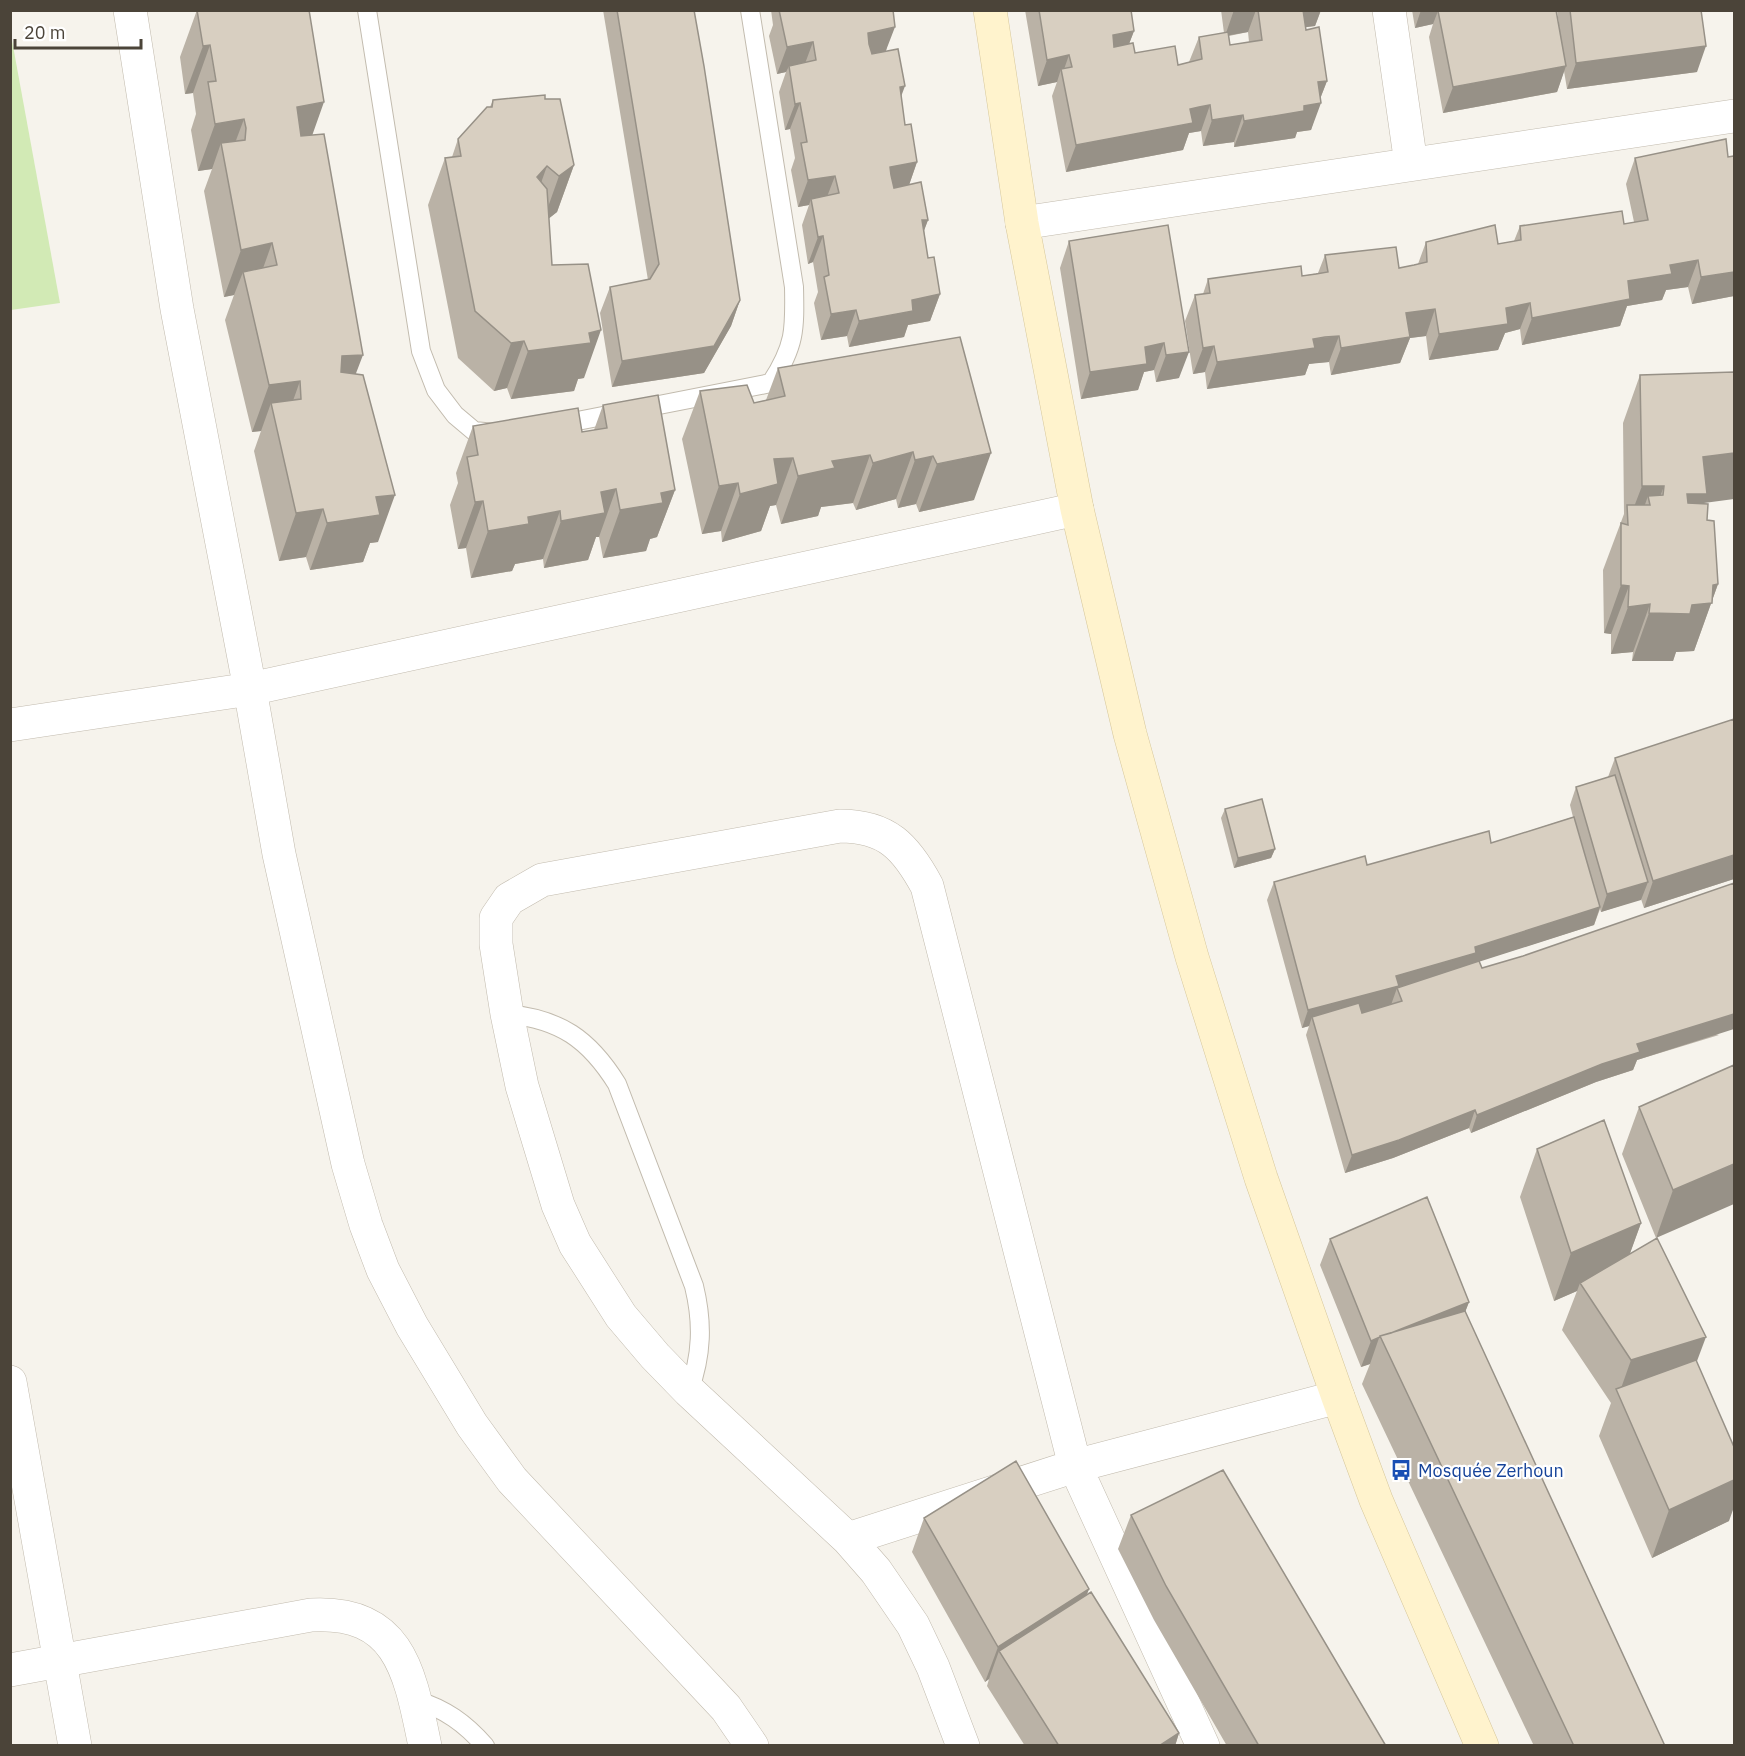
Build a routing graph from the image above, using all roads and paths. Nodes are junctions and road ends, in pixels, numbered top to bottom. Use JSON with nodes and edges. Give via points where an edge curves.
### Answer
{"nodes":[{"id":1,"x":130,"y":10,"type":"edge"},
{"id":2,"x":367,"y":10,"type":"edge"},
{"id":3,"x":750,"y":10,"type":"edge"},
{"id":4,"x":990,"y":10,"type":"edge"},
{"id":5,"x":1389,"y":10,"type":"edge"},
{"id":6,"x":1734,"y":116,"type":"edge"},
{"id":7,"x":1411,"y":164,"type":"junction"},
{"id":8,"x":1022,"y":223,"type":"junction"},
{"id":9,"x":543,"y":428,"type":"edge"},
{"id":10,"x":509,"y":434,"type":"edge"},
{"id":11,"x":1077,"y":509,"type":"junction"},
{"id":12,"x":250,"y":689,"type":"junction"},
{"id":13,"x":10,"y":725,"type":"edge"},
{"id":14,"x":507,"y":1014,"type":"junction"},
{"id":15,"x":10,"y":1382,"type":"edge"},
{"id":16,"x":689,"y":1390,"type":"junction"},
{"id":17,"x":1338,"y":1397,"type":"junction"},
{"id":18,"x":1075,"y":1466,"type":"junction"},
{"id":19,"x":848,"y":1539,"type":"junction"},
{"id":20,"x":61,"y":1661,"type":"junction"},
{"id":21,"x":10,"y":1670,"type":"edge"},
{"id":22,"x":416,"y":1700,"type":"junction"},
{"id":23,"x":75,"y":1746,"type":"edge"},
{"id":24,"x":425,"y":1746,"type":"edge"},
{"id":25,"x":485,"y":1746,"type":"edge"},
{"id":26,"x":752,"y":1746,"type":"edge"},
{"id":27,"x":963,"y":1746,"type":"edge"},
{"id":28,"x":1203,"y":1746,"type":"edge"},
{"id":29,"x":1482,"y":1746,"type":"edge"}],
"edges":[{"from":1,"to":12,"type":"street","via":[[177,309]]},
{"from":2,"to":10,"type":"lane","via":[[421,351],[436,390],[455,415],[474,430]]},
{"from":3,"to":9,"type":"lane","via":[[794,287],[795,329],[785,361],[771,383]]},
{"from":4,"to":8,"type":"street"},
{"from":5,"to":7,"type":"street"},
{"from":6,"to":7,"type":"street"},
{"from":7,"to":8,"type":"street"},
{"from":8,"to":11,"type":"street"},
{"from":11,"to":12,"type":"street"},
{"from":11,"to":17,"type":"street","via":[[1130,734],[1192,957],[1261,1178]]},
{"from":12,"to":13,"type":"street"},
{"from":12,"to":26,"type":"street","via":[[279,854],[348,1164],[383,1270],[440,1375],[512,1480],[726,1708]]},
{"from":14,"to":16,"type":"street","via":[[525,1096],[574,1244],[621,1316]]},
{"from":14,"to":16,"type":"lane","via":[[549,1022],[568,1032],[603,1062],[617,1084],[699,1307],[701,1350]]},
{"from":14,"to":18,"type":"street","via":[[496,918],[509,898],[542,880],[840,826],[879,831],[906,852],[927,886]]},
{"from":15,"to":20,"type":"street"},
{"from":16,"to":19,"type":"street"},
{"from":17,"to":18,"type":"street"},
{"from":17,"to":29,"type":"street","via":[[1376,1500]]},
{"from":18,"to":19,"type":"street"},
{"from":18,"to":28,"type":"street"},
{"from":19,"to":27,"type":"street","via":[[876,1571],[913,1625]]},
{"from":20,"to":21,"type":"street"},
{"from":20,"to":22,"type":"street","via":[[332,1614],[352,1617],[388,1640],[409,1676]]},
{"from":20,"to":23,"type":"street"},
{"from":22,"to":24,"type":"street"},
{"from":22,"to":25,"type":"lane","via":[[455,1717]]}]}
